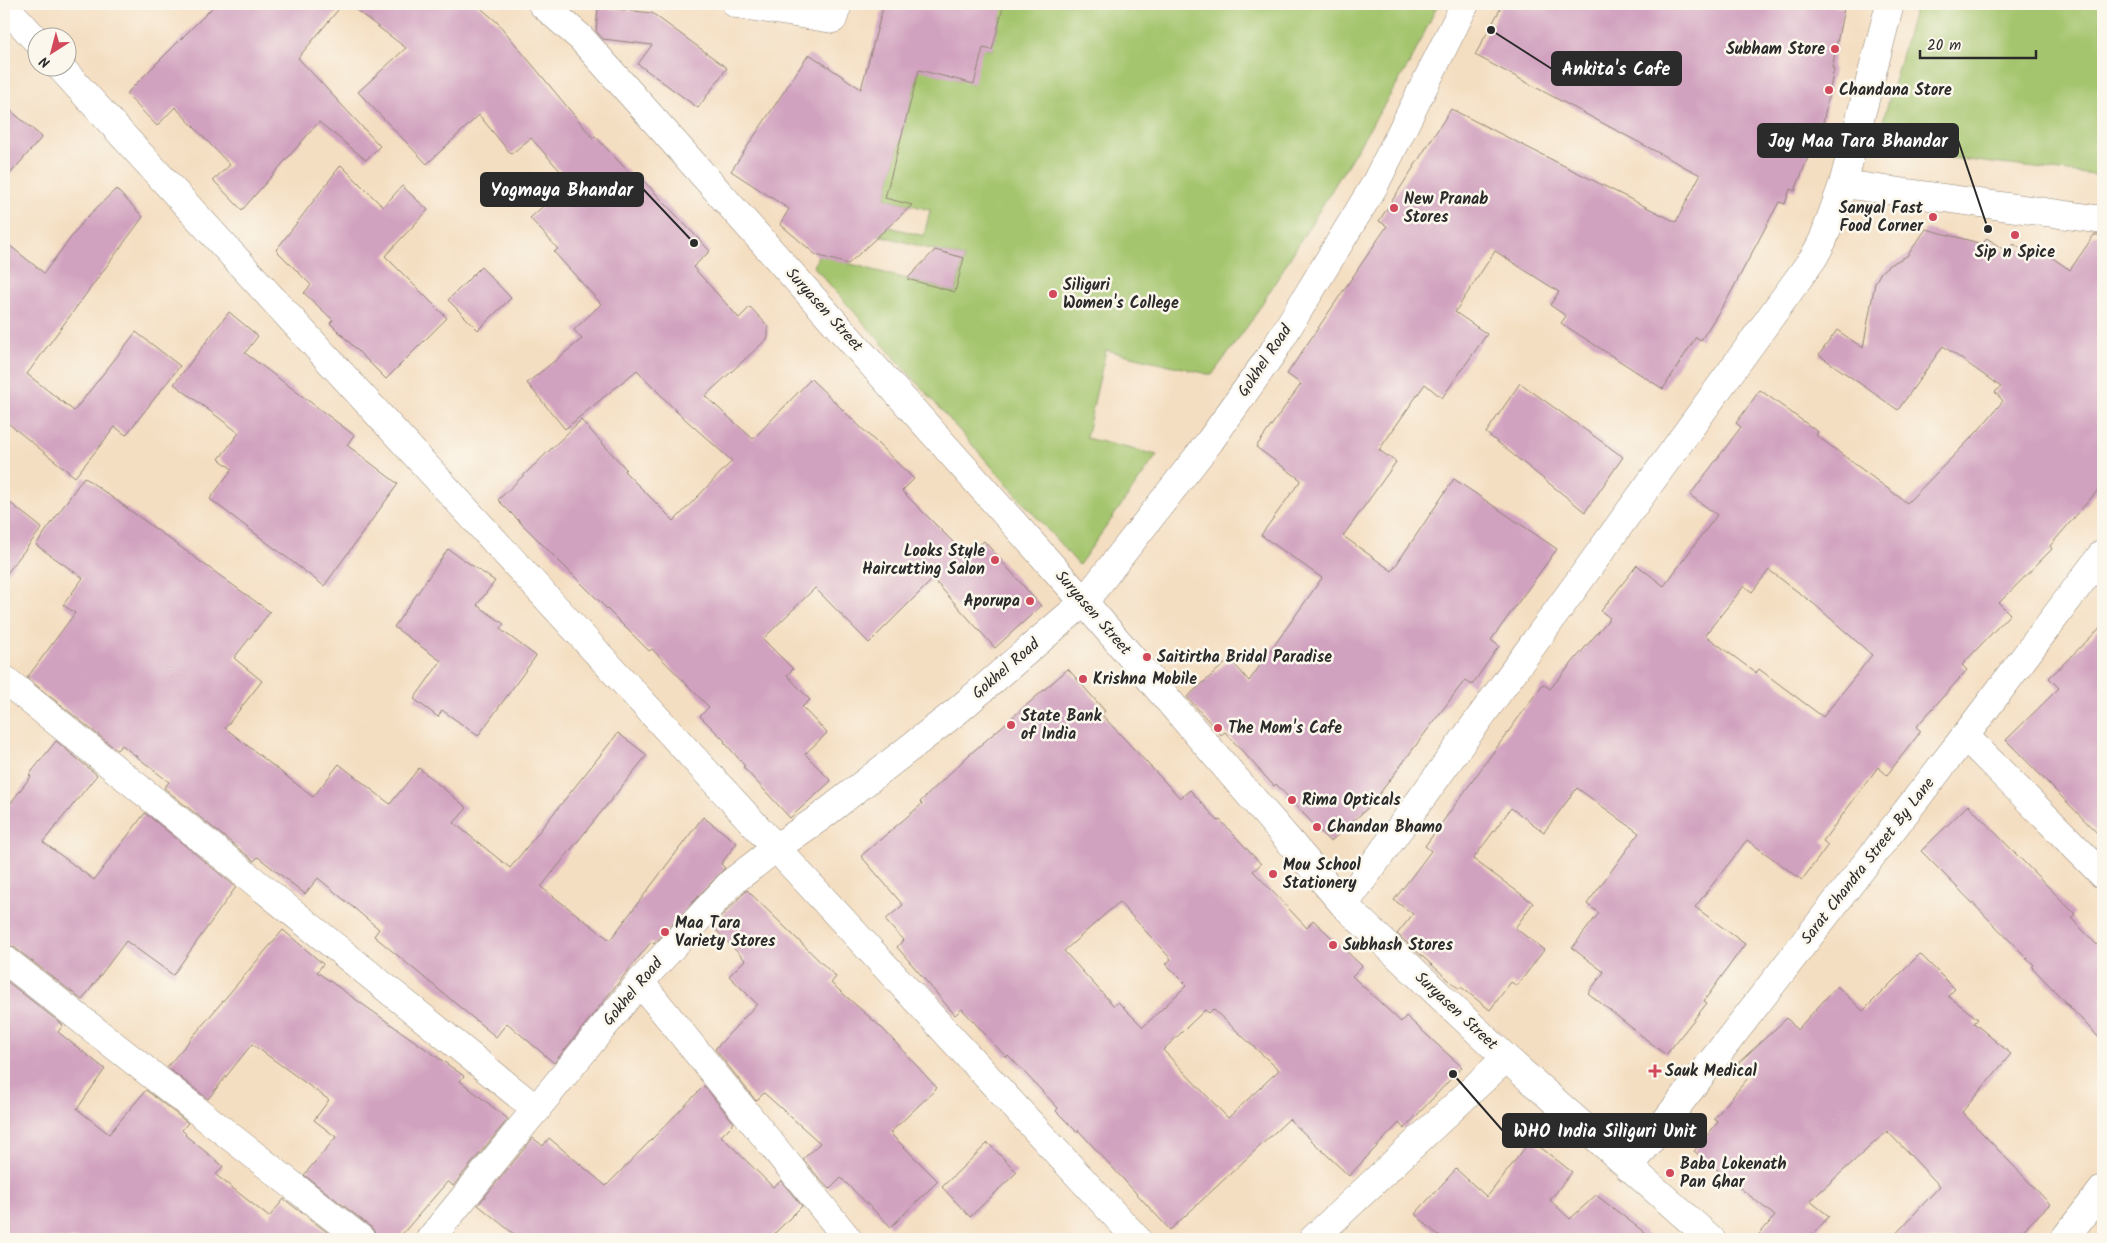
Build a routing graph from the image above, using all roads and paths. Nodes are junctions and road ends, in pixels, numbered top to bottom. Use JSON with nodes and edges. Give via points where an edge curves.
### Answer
{"nodes":[{"id":1,"x":542,"y":4,"type":"edge"},
{"id":2,"x":736,"y":4,"type":"edge"},
{"id":3,"x":838,"y":4,"type":"edge"},
{"id":4,"x":1465,"y":4,"type":"edge"},
{"id":5,"x":1890,"y":4,"type":"edge"},
{"id":6,"x":4,"y":5,"type":"edge"},
{"id":7,"x":28,"y":31,"type":"edge"},
{"id":8,"x":70,"y":78,"type":"edge"},
{"id":9,"x":1843,"y":184,"type":"junction"},
{"id":10,"x":2103,"y":220,"type":"edge"},
{"id":11,"x":2103,"y":553,"type":"edge"},
{"id":12,"x":1084,"y":602,"type":"junction"},
{"id":13,"x":4,"y":679,"type":"edge"},
{"id":14,"x":1965,"y":736,"type":"junction"},
{"id":15,"x":776,"y":848,"type":"junction"},
{"id":16,"x":2103,"y":876,"type":"edge"},
{"id":17,"x":1344,"y":905,"type":"junction"},
{"id":18,"x":4,"y":959,"type":"edge"},
{"id":19,"x":640,"y":982,"type":"junction"},
{"id":20,"x":1506,"y":1058,"type":"junction"},
{"id":21,"x":536,"y":1110,"type":"junction"},
{"id":22,"x":1629,"y":1168,"type":"junction"},
{"id":23,"x":2103,"y":1189,"type":"edge"},
{"id":24,"x":361,"y":1239,"type":"edge"},
{"id":25,"x":430,"y":1239,"type":"edge"},
{"id":26,"x":848,"y":1239,"type":"edge"},
{"id":27,"x":1137,"y":1239,"type":"edge"},
{"id":28,"x":1313,"y":1239,"type":"edge"},
{"id":29,"x":1711,"y":1239,"type":"edge"},
{"id":30,"x":2064,"y":1239,"type":"edge"}],
"edges":[{"from":1,"to":12,"type":"street","name":"Suryasen Street","via":[[581,38]]},
{"from":2,"to":3,"type":"street","via":[[833,19]]},
{"from":4,"to":12,"type":"street","name":"Gokhel Road","via":[[1374,186],[1274,352],[1210,441]]},
{"from":5,"to":9,"type":"street"},
{"from":6,"to":7,"type":"street"},
{"from":8,"to":15,"type":"street"},
{"from":9,"to":10,"type":"street"},
{"from":9,"to":17,"type":"street","via":[[1823,240],[1805,272]]},
{"from":11,"to":14,"type":"street","name":"Sarat Chandra Street By Lane"},
{"from":12,"to":15,"type":"street","name":"Gokhel Road","via":[[956,712]]},
{"from":12,"to":17,"type":"street","name":"Suryasen Street"},
{"from":13,"to":21,"type":"street"},
{"from":14,"to":16,"type":"street"},
{"from":14,"to":22,"type":"street","name":"Sarat Chandra Street By Lane"},
{"from":15,"to":19,"type":"street","name":"Gokhel Road","via":[[732,882]]},
{"from":15,"to":27,"type":"street"},
{"from":17,"to":20,"type":"street","name":"Suryasen Street"},
{"from":18,"to":24,"type":"street"},
{"from":19,"to":21,"type":"street","name":"Gokhel Road"},
{"from":19,"to":26,"type":"street"},
{"from":20,"to":22,"type":"street","name":"Suryasen Street"},
{"from":20,"to":28,"type":"street"},
{"from":21,"to":25,"type":"street","name":"Gokhel Road"},
{"from":22,"to":29,"type":"street","name":"Suryasen Street"},
{"from":23,"to":30,"type":"street"}]}
